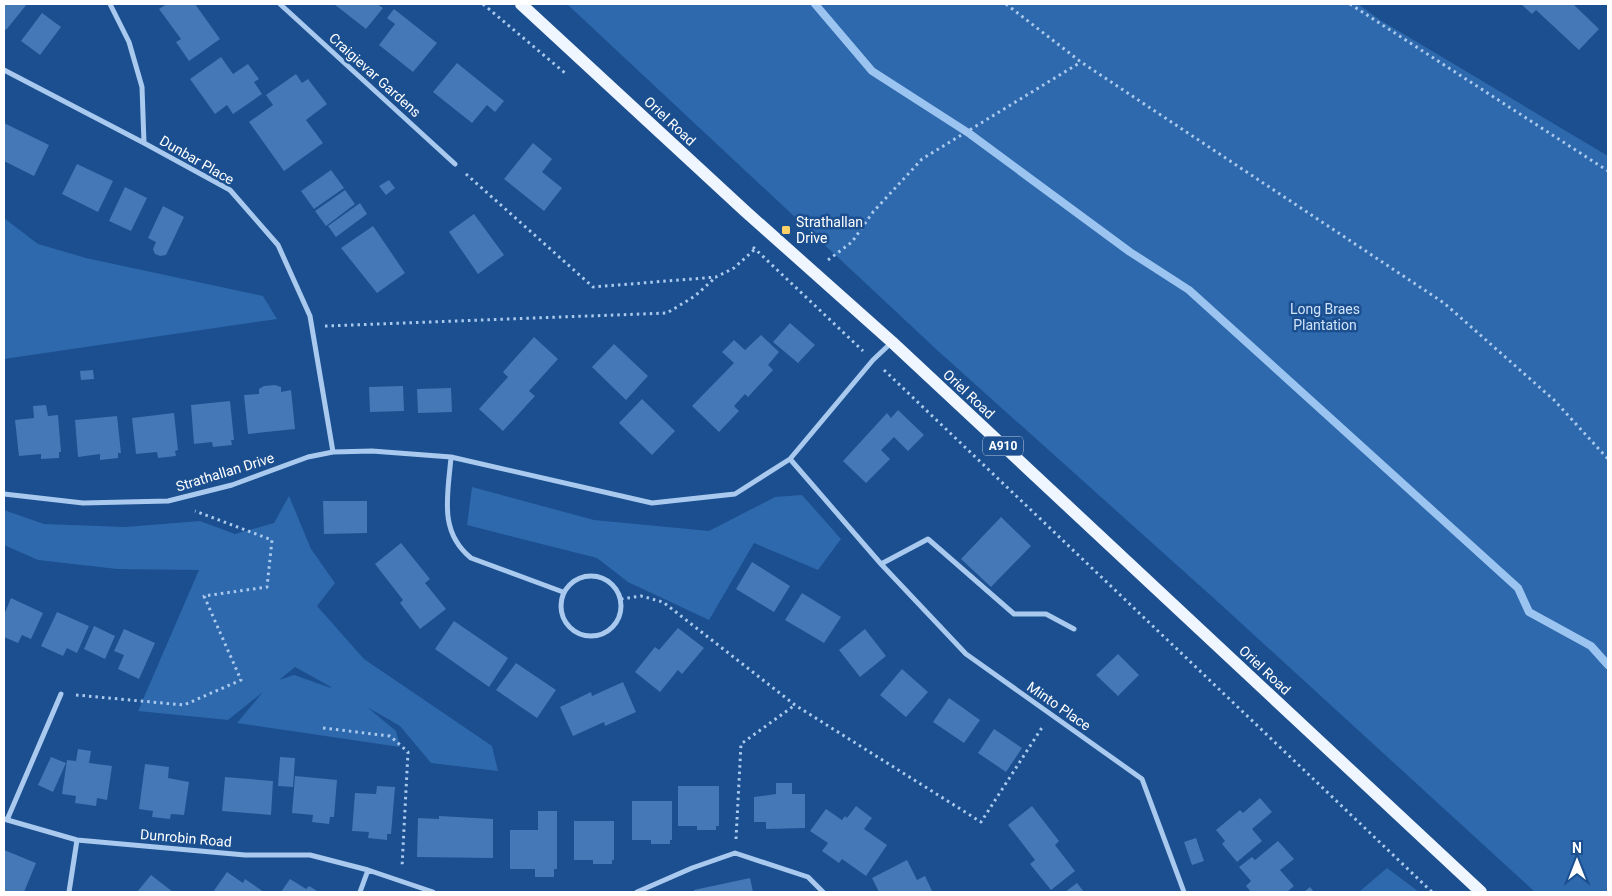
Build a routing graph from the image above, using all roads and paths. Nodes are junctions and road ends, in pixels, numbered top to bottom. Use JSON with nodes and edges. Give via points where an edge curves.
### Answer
{"nodes":[{"id":1,"x":110,"y":4,"type":"edge"},
{"id":2,"x":280,"y":4,"type":"edge"},
{"id":3,"x":483,"y":4,"type":"edge"},
{"id":4,"x":521,"y":4,"type":"edge"},
{"id":5,"x":1006,"y":4,"type":"edge"},
{"id":6,"x":1350,"y":4,"type":"edge"},
{"id":7,"x":1081,"y":62,"type":"junction"},
{"id":8,"x":4,"y":70,"type":"edge"},
{"id":9,"x":572,"y":79,"type":"dead end"},
{"id":10,"x":144,"y":143,"type":"junction"},
{"id":11,"x":455,"y":164,"type":"joint"},
{"id":12,"x":1608,"y":171,"type":"edge"},
{"id":13,"x":750,"y":243,"type":"dead end"},
{"id":14,"x":755,"y":249,"type":"junction"},
{"id":15,"x":828,"y":260,"type":"dead end"},
{"id":16,"x":716,"y":277,"type":"junction"},
{"id":17,"x":312,"y":326,"type":"junction"},
{"id":18,"x":892,"y":342,"type":"junction"},
{"id":19,"x":873,"y":360,"type":"junction"},
{"id":20,"x":333,"y":452,"type":"junction"},
{"id":21,"x":451,"y":457,"type":"junction"},
{"id":22,"x":1608,"y":458,"type":"edge"},
{"id":23,"x":790,"y":459,"type":"junction"},
{"id":24,"x":4,"y":494,"type":"edge"},
{"id":25,"x":168,"y":501,"type":"junction"},
{"id":26,"x":880,"y":564,"type":"junction"},
{"id":27,"x":563,"y":592,"type":"junction"},
{"id":28,"x":621,"y":599,"type":"junction"},
{"id":29,"x":1074,"y":629,"type":"dead end"},
{"id":30,"x":61,"y":694,"type":"joint"},
{"id":31,"x":795,"y":705,"type":"junction"},
{"id":32,"x":1051,"y":715,"type":"junction"},
{"id":33,"x":323,"y":728,"type":"dead end"},
{"id":34,"x":5,"y":820,"type":"edge"},
{"id":35,"x":77,"y":840,"type":"junction"},
{"id":36,"x":735,"y":852,"type":"junction"},
{"id":37,"x":368,"y":870,"type":"junction"},
{"id":38,"x":402,"y":882,"type":"junction"},
{"id":39,"x":69,"y":892,"type":"edge"},
{"id":40,"x":360,"y":892,"type":"edge"},
{"id":41,"x":433,"y":892,"type":"edge"},
{"id":42,"x":637,"y":892,"type":"edge"},
{"id":43,"x":823,"y":892,"type":"edge"},
{"id":44,"x":1184,"y":892,"type":"edge"},
{"id":45,"x":1432,"y":892,"type":"edge"},
{"id":46,"x":1481,"y":892,"type":"edge"}],
"edges":[{"from":1,"to":10,"type":"street","via":[[130,42],[142,87]]},
{"from":2,"to":11,"type":"street","name":"Craigievar Gardens"},
{"from":3,"to":9,"type":"path"},
{"from":4,"to":18,"type":"main road","name":"Oriel Road","number":"A910"},
{"from":5,"to":7,"type":"path"},
{"from":6,"to":12,"type":"path"},
{"from":7,"to":15,"type":"path","via":[[922,158],[873,212],[852,242]]},
{"from":7,"to":22,"type":"path","via":[[1444,303],[1554,400]]},
{"from":8,"to":10,"type":"street","name":"Dunbar Place"},
{"from":10,"to":17,"type":"street","name":"Dunbar Place","via":[[230,190],[278,245]]},
{"from":11,"to":16,"type":"path","via":[[593,287]]},
{"from":13,"to":14,"type":"path"},
{"from":14,"to":16,"type":"path","via":[[734,268]]},
{"from":14,"to":19,"type":"path"},
{"from":16,"to":17,"type":"path","via":[[695,296],[667,313]]},
{"from":17,"to":20,"type":"street","name":"Dunbar Place"},
{"from":18,"to":19,"type":"street","name":"Strathallan Drive"},
{"from":18,"to":46,"type":"main road","name":"Oriel Road","number":"A910"},
{"from":19,"to":23,"type":"street","name":"Strathallan Drive"},
{"from":19,"to":45,"type":"path"},
{"from":20,"to":21,"type":"street","name":"Strathallan Drive","via":[[372,451]]},
{"from":20,"to":25,"type":"street","name":"Strathallan Drive","via":[[308,457],[232,485]]},
{"from":21,"to":23,"type":"street","name":"Strathallan Drive","via":[[652,504],[735,494]]},
{"from":21,"to":27,"type":"street","via":[[448,522],[453,539],[461,550],[471,558]]},
{"from":23,"to":26,"type":"street","name":"Minto Place"},
{"from":24,"to":25,"type":"street","name":"Strathallan Drive","via":[[83,503]]},
{"from":25,"to":30,"type":"path","via":[[272,540],[267,587],[204,596],[241,680],[184,705]]},
{"from":26,"to":29,"type":"street","via":[[928,539],[1014,614],[1046,614]]},
{"from":26,"to":32,"type":"street","name":"Minto Place","via":[[966,654]]},
{"from":27,"to":28,"type":"street","via":[[580,577],[593,576],[614,586]]},
{"from":27,"to":28,"type":"street","via":[[560,612],[565,623],[577,634],[593,637],[604,634],[615,625],[620,615]]},
{"from":28,"to":31,"type":"path","via":[[641,596],[663,602]]},
{"from":30,"to":34,"type":"street"},
{"from":31,"to":32,"type":"path","via":[[981,822]]},
{"from":31,"to":36,"type":"path","via":[[742,744]]},
{"from":32,"to":44,"type":"street","name":"Minto Place","via":[[1142,779]]},
{"from":33,"to":38,"type":"path","via":[[390,736],[408,752]]},
{"from":34,"to":35,"type":"street","name":"Dunrobin Road"},
{"from":35,"to":37,"type":"street","name":"Dunrobin Road","via":[[245,855],[310,855]]},
{"from":35,"to":39,"type":"street"},
{"from":36,"to":42,"type":"street"},
{"from":36,"to":43,"type":"street","via":[[808,877]]},
{"from":37,"to":38,"type":"street","name":"Dunrobin Road"},
{"from":37,"to":40,"type":"street"},
{"from":38,"to":41,"type":"street","name":"Dunrobin Road"}]}
